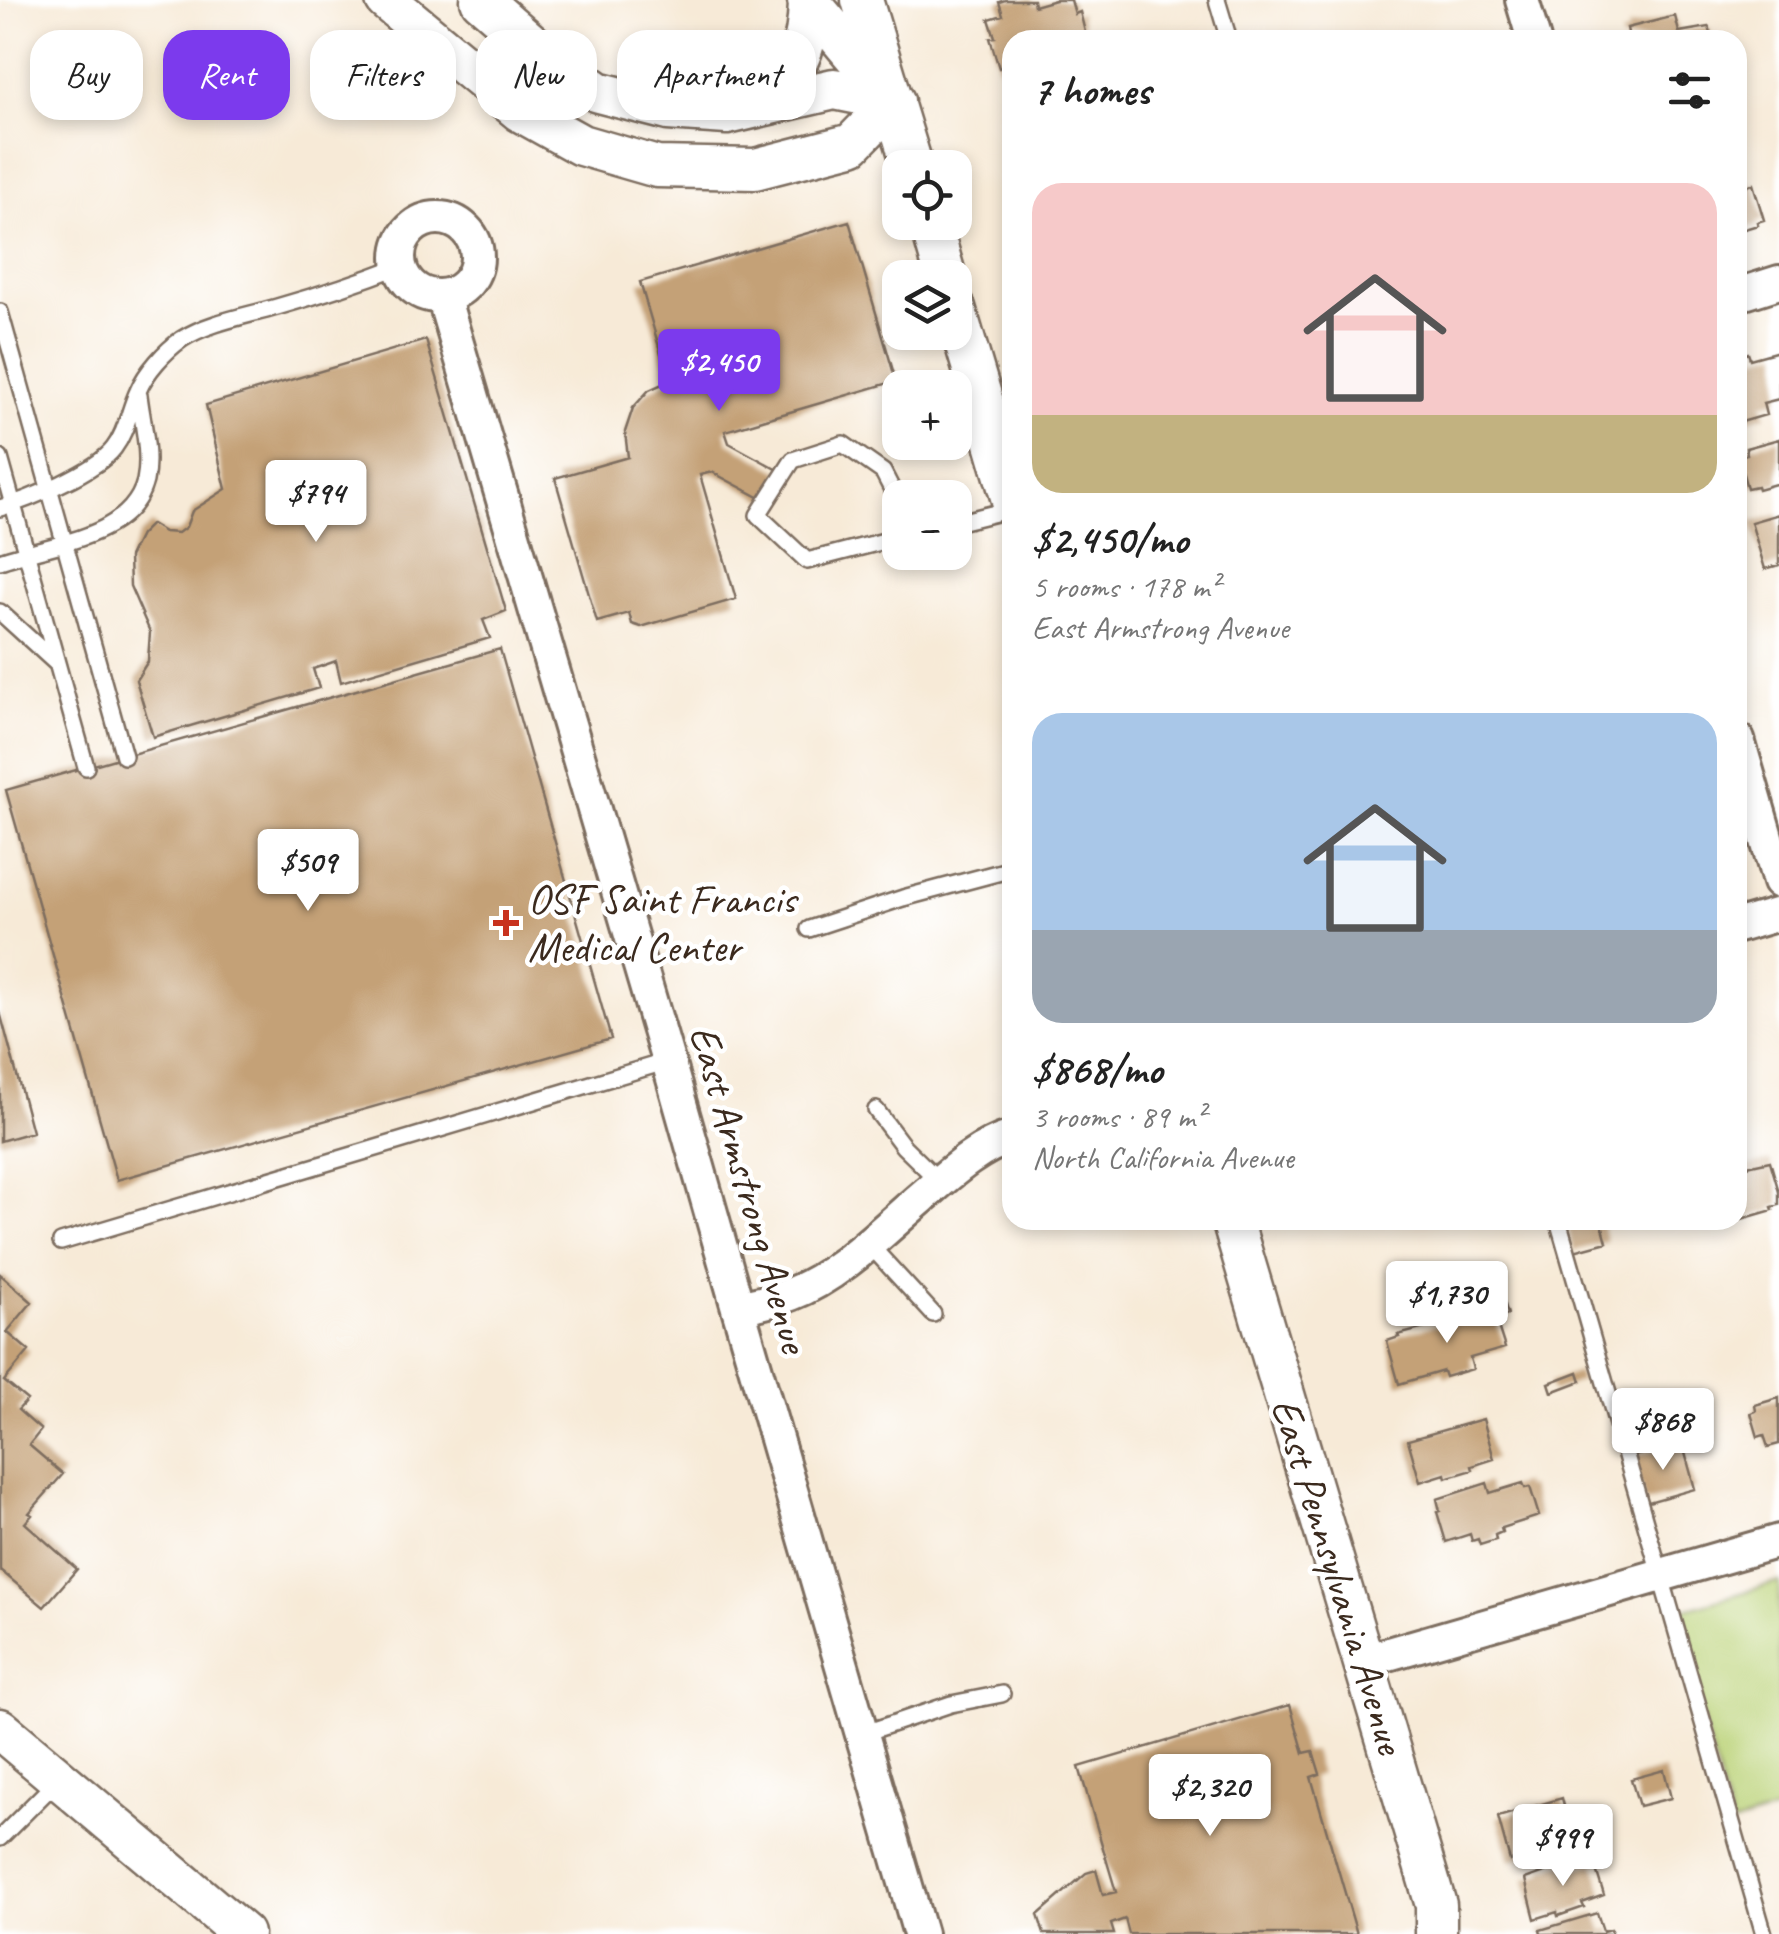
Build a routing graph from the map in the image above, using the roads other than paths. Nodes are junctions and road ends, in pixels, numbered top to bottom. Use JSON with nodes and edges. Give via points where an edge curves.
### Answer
{"nodes":[{"id":1,"x":386,"y":0,"type":"edge"},
{"id":2,"x":481,"y":0,"type":"edge"},
{"id":3,"x":862,"y":0,"type":"edge"},
{"id":4,"x":1217,"y":0,"type":"edge"},
{"id":5,"x":1522,"y":0,"type":"edge"},
{"id":6,"x":808,"y":2,"type":"edge"},
{"id":7,"x":808,"y":30,"type":"edge"},
{"id":8,"x":1225,"y":30,"type":"edge"},
{"id":9,"x":1531,"y":30,"type":"edge"},
{"id":10,"x":816,"y":93,"type":"edge"},
{"id":11,"x":617,"y":97,"type":"edge"},
{"id":12,"x":894,"y":101,"type":"junction"},
{"id":13,"x":908,"y":150,"type":"edge"},
{"id":14,"x":400,"y":266,"type":"junction"},
{"id":15,"x":1779,"y":282,"type":"edge"},
{"id":16,"x":1747,"y":291,"type":"edge"},
{"id":17,"x":443,"y":296,"type":"junction"},
{"id":18,"x":0,"y":312,"type":"edge"},
{"id":19,"x":967,"y":350,"type":"edge"},
{"id":20,"x":138,"y":388,"type":"junction"},
{"id":21,"x":0,"y":458,"type":"edge"},
{"id":22,"x":1002,"y":466,"type":"edge"},
{"id":23,"x":887,"y":480,"type":"edge"},
{"id":24,"x":48,"y":489,"type":"junction"},
{"id":25,"x":6,"y":506,"type":"edge"},
{"id":26,"x":1002,"y":511,"type":"edge"},
{"id":27,"x":972,"y":519,"type":"edge"},
{"id":28,"x":63,"y":542,"type":"junction"},
{"id":29,"x":882,"y":542,"type":"edge"},
{"id":30,"x":26,"y":552,"type":"junction"},
{"id":31,"x":0,"y":561,"type":"edge"},
{"id":32,"x":0,"y":612,"type":"edge"},
{"id":33,"x":56,"y":663,"type":"junction"},
{"id":34,"x":124,"y":756,"type":"dead end"},
{"id":35,"x":86,"y":767,"type":"dead end"},
{"id":36,"x":1747,"y":771,"type":"edge"},
{"id":37,"x":1002,"y":872,"type":"edge"},
{"id":38,"x":1779,"y":882,"type":"edge"},
{"id":39,"x":1779,"y":914,"type":"edge"},
{"id":40,"x":1747,"y":923,"type":"edge"},
{"id":41,"x":809,"y":930,"type":"dead end"},
{"id":42,"x":668,"y":1061,"type":"junction"},
{"id":43,"x":876,"y":1110,"type":"dead end"},
{"id":44,"x":1002,"y":1142,"type":"edge"},
{"id":45,"x":940,"y":1182,"type":"junction"},
{"id":46,"x":1235,"y":1230,"type":"edge"},
{"id":47,"x":1561,"y":1230,"type":"edge"},
{"id":48,"x":61,"y":1242,"type":"dead end"},
{"id":49,"x":868,"y":1243,"type":"junction"},
{"id":50,"x":738,"y":1308,"type":"junction"},
{"id":51,"x":933,"y":1314,"type":"dead end"},
{"id":52,"x":1779,"y":1541,"type":"edge"},
{"id":53,"x":1660,"y":1575,"type":"junction"},
{"id":54,"x":1364,"y":1661,"type":"junction"},
{"id":55,"x":1002,"y":1694,"type":"dead end"},
{"id":56,"x":0,"y":1729,"type":"edge"},
{"id":57,"x":862,"y":1734,"type":"junction"},
{"id":58,"x":59,"y":1779,"type":"junction"},
{"id":59,"x":0,"y":1838,"type":"edge"},
{"id":60,"x":242,"y":1934,"type":"edge"},
{"id":61,"x":920,"y":1934,"type":"edge"},
{"id":62,"x":1436,"y":1934,"type":"edge"},
{"id":63,"x":1764,"y":1934,"type":"edge"}],
"edges":[{"from":1,"to":12,"type":"street","via":[[520,110],[581,144],[656,167],[755,169],[852,144]]},
{"from":2,"to":11,"type":"street","via":[[542,54],[598,92]]},
{"from":3,"to":12,"type":"street"},
{"from":4,"to":8,"type":"lane"},
{"from":5,"to":9,"type":"street"},
{"from":6,"to":7,"type":"street"},
{"from":6,"to":12,"type":"street"},
{"from":10,"to":12,"type":"street","via":[[834,89]]},
{"from":12,"to":13,"type":"street"},
{"from":14,"to":17,"type":"street","via":[[421,292]]},
{"from":14,"to":17,"type":"street","via":[[402,242],[417,224],[440,218],[464,228],[477,262],[466,285]]},
{"from":14,"to":20,"type":"lane","via":[[199,331],[170,350]]},
{"from":15,"to":16,"type":"street"},
{"from":17,"to":42,"type":"street","name":"East Armstrong Avenue"},
{"from":18,"to":24,"type":"lane"},
{"from":19,"to":22,"type":"street"},
{"from":20,"to":24,"type":"lane","via":[[113,450]]},
{"from":20,"to":28,"type":"lane","via":[[146,463],[140,494],[114,524]]},
{"from":21,"to":25,"type":"lane"},
{"from":23,"to":29,"type":"lane","via":[[843,444],[792,460],[758,516],[806,561]]},
{"from":24,"to":25,"type":"lane"},
{"from":24,"to":28,"type":"lane"},
{"from":25,"to":30,"type":"lane"},
{"from":26,"to":27,"type":"lane"},
{"from":28,"to":30,"type":"lane"},
{"from":28,"to":34,"type":"lane"},
{"from":30,"to":31,"type":"lane"},
{"from":30,"to":33,"type":"lane"},
{"from":32,"to":33,"type":"lane"},
{"from":33,"to":35,"type":"lane"},
{"from":36,"to":38,"type":"street"},
{"from":37,"to":41,"type":"lane"},
{"from":39,"to":40,"type":"street"},
{"from":42,"to":48,"type":"lane"},
{"from":42,"to":50,"type":"street","name":"East Armstrong Avenue"},
{"from":43,"to":45,"type":"lane"},
{"from":44,"to":45,"type":"street"},
{"from":45,"to":49,"type":"street"},
{"from":46,"to":54,"type":"street","name":"East Pennsylvania Avenue"},
{"from":47,"to":53,"type":"lane"},
{"from":49,"to":50,"type":"street","via":[[794,1294]]},
{"from":49,"to":51,"type":"lane"},
{"from":50,"to":57,"type":"street","name":"East Armstrong Avenue"},
{"from":52,"to":53,"type":"street"},
{"from":53,"to":54,"type":"street"},
{"from":53,"to":63,"type":"lane"},
{"from":54,"to":62,"type":"street","name":"East Pennsylvania Avenue","via":[[1436,1905]]},
{"from":55,"to":57,"type":"lane"},
{"from":56,"to":58,"type":"street"},
{"from":57,"to":61,"type":"street","name":"East Armstrong Avenue"},
{"from":58,"to":59,"type":"lane"},
{"from":58,"to":60,"type":"street"}]}
